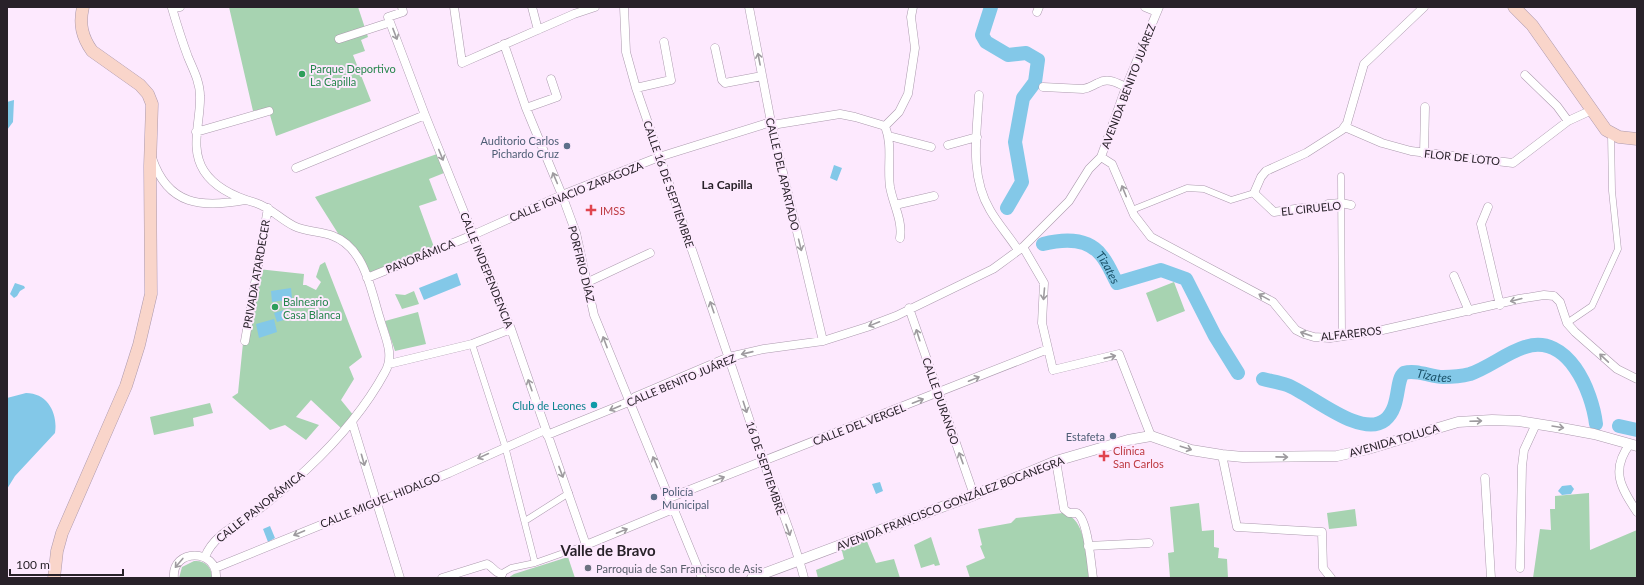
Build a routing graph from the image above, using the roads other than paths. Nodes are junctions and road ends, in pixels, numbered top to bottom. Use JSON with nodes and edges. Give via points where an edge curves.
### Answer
{"nodes":[{"id":1,"x":83,"y":7,"type":"edge"},
{"id":2,"x":402,"y":7,"type":"edge"},
{"id":3,"x":454,"y":7,"type":"edge"},
{"id":4,"x":532,"y":7,"type":"edge"},
{"id":5,"x":596,"y":7,"type":"edge"},
{"id":6,"x":624,"y":7,"type":"edge"},
{"id":7,"x":749,"y":7,"type":"edge"},
{"id":8,"x":913,"y":7,"type":"edge"},
{"id":9,"x":1145,"y":7,"type":"edge"},
{"id":10,"x":1424,"y":7,"type":"edge"},
{"id":11,"x":1514,"y":7,"type":"edge"},
{"id":12,"x":1526,"y":7,"type":"edge"},
{"id":13,"x":176,"y":8,"type":"edge"},
{"id":14,"x":1158,"y":10,"type":"edge"},
{"id":15,"x":573,"y":11,"type":"edge"},
{"id":16,"x":384,"y":24,"type":"dead end"},
{"id":17,"x":538,"y":30,"type":"junction"},
{"id":18,"x":339,"y":38,"type":"dead end"},
{"id":19,"x":664,"y":42,"type":"dead end"},
{"id":20,"x":504,"y":44,"type":"junction"},
{"id":21,"x":715,"y":48,"type":"dead end"},
{"id":22,"x":1525,"y":75,"type":"dead end"},
{"id":23,"x":762,"y":76,"type":"junction"},
{"id":24,"x":551,"y":78,"type":"dead end"},
{"id":25,"x":1043,"y":87,"type":"dead end"},
{"id":26,"x":1126,"y":87,"type":"junction"},
{"id":27,"x":636,"y":88,"type":"junction"},
{"id":28,"x":980,"y":95,"type":"dead end"},
{"id":29,"x":1425,"y":107,"type":"dead end"},
{"id":30,"x":526,"y":108,"type":"junction"},
{"id":31,"x":1592,"y":110,"type":"junction"},
{"id":32,"x":269,"y":111,"type":"dead end"},
{"id":33,"x":425,"y":115,"type":"junction"},
{"id":34,"x":1568,"y":121,"type":"junction"},
{"id":35,"x":772,"y":123,"type":"junction"},
{"id":36,"x":885,"y":126,"type":"junction"},
{"id":37,"x":1345,"y":126,"type":"junction"},
{"id":38,"x":1637,"y":131,"type":"edge"},
{"id":39,"x":196,"y":132,"type":"junction"},
{"id":40,"x":1611,"y":134,"type":"junction"},
{"id":41,"x":889,"y":136,"type":"junction"},
{"id":42,"x":977,"y":137,"type":"junction"},
{"id":43,"x":1637,"y":139,"type":"edge"},
{"id":44,"x":948,"y":145,"type":"dead end"},
{"id":45,"x":931,"y":147,"type":"dead end"},
{"id":46,"x":150,"y":151,"type":"junction"},
{"id":47,"x":1424,"y":154,"type":"junction"},
{"id":48,"x":659,"y":157,"type":"junction"},
{"id":49,"x":1101,"y":157,"type":"junction"},
{"id":50,"x":296,"y":168,"type":"dead end"},
{"id":51,"x":1341,"y":176,"type":"dead end"},
{"id":52,"x":1254,"y":193,"type":"junction"},
{"id":53,"x":562,"y":195,"type":"junction"},
{"id":54,"x":934,"y":196,"type":"dead end"},
{"id":55,"x":245,"y":200,"type":"junction"},
{"id":56,"x":1341,"y":203,"type":"junction"},
{"id":57,"x":895,"y":205,"type":"junction"},
{"id":58,"x":1351,"y":205,"type":"dead end"},
{"id":59,"x":1488,"y":206,"type":"dead end"},
{"id":60,"x":268,"y":208,"type":"junction"},
{"id":61,"x":1132,"y":210,"type":"junction"},
{"id":62,"x":473,"y":235,"type":"junction"},
{"id":63,"x":900,"y":238,"type":"dead end"},
{"id":64,"x":1020,"y":249,"type":"junction"},
{"id":65,"x":650,"y":253,"type":"dead end"},
{"id":66,"x":1454,"y":276,"type":"dead end"},
{"id":67,"x":367,"y":278,"type":"junction"},
{"id":68,"x":588,"y":282,"type":"junction"},
{"id":69,"x":1500,"y":305,"type":"junction"},
{"id":70,"x":909,"y":308,"type":"junction"},
{"id":71,"x":1469,"y":311,"type":"junction"},
{"id":72,"x":1567,"y":323,"type":"junction"},
{"id":73,"x":511,"y":330,"type":"junction"},
{"id":74,"x":1342,"y":336,"type":"junction"},
{"id":75,"x":245,"y":341,"type":"dead end"},
{"id":76,"x":823,"y":341,"type":"junction"},
{"id":77,"x":472,"y":344,"type":"junction"},
{"id":78,"x":1048,"y":349,"type":"junction"},
{"id":79,"x":729,"y":357,"type":"junction"},
{"id":80,"x":389,"y":364,"type":"junction"},
{"id":81,"x":1637,"y":379,"type":"edge"},
{"id":82,"x":938,"y":393,"type":"junction"},
{"id":83,"x":630,"y":401,"type":"junction"},
{"id":84,"x":352,"y":422,"type":"junction"},
{"id":85,"x":1536,"y":424,"type":"junction"},
{"id":86,"x":546,"y":433,"type":"junction"},
{"id":87,"x":1151,"y":436,"type":"junction"},
{"id":88,"x":1634,"y":445,"type":"edge"},
{"id":89,"x":505,"y":446,"type":"junction"},
{"id":90,"x":1222,"y":455,"type":"junction"},
{"id":91,"x":763,"y":461,"type":"junction"},
{"id":92,"x":1056,"y":461,"type":"junction"},
{"id":93,"x":1486,"y":478,"type":"dead end"},
{"id":94,"x":569,"y":493,"type":"junction"},
{"id":95,"x":974,"y":495,"type":"junction"},
{"id":96,"x":669,"y":498,"type":"junction"},
{"id":97,"x":375,"y":502,"type":"junction"},
{"id":98,"x":673,"y":509,"type":"junction"},
{"id":99,"x":1637,"y":512,"type":"edge"},
{"id":100,"x":525,"y":521,"type":"junction"},
{"id":101,"x":1149,"y":543,"type":"dead end"},
{"id":102,"x":586,"y":545,"type":"junction"},
{"id":103,"x":1088,"y":546,"type":"junction"},
{"id":104,"x":205,"y":557,"type":"junction"},
{"id":105,"x":799,"y":559,"type":"junction"},
{"id":106,"x":535,"y":563,"type":"junction"},
{"id":107,"x":215,"y":568,"type":"junction"},
{"id":108,"x":1520,"y":568,"type":"dead end"},
{"id":109,"x":502,"y":576,"type":"edge"},
{"id":110,"x":54,"y":578,"type":"edge"},
{"id":111,"x":174,"y":578,"type":"edge"},
{"id":112,"x":216,"y":578,"type":"edge"},
{"id":113,"x":400,"y":578,"type":"edge"},
{"id":114,"x":442,"y":578,"type":"edge"},
{"id":115,"x":702,"y":578,"type":"edge"},
{"id":116,"x":752,"y":578,"type":"edge"},
{"id":117,"x":804,"y":578,"type":"edge"},
{"id":118,"x":1093,"y":578,"type":"edge"},
{"id":119,"x":1331,"y":578,"type":"edge"},
{"id":120,"x":1491,"y":578,"type":"edge"}],
"edges":[{"from":1,"to":46,"type":"main road","via":[[82,32],[92,51],[140,85],[150,99],[153,113]]},
{"from":2,"to":33,"type":"street","name":"CALLE INDEPENDENCIA","one_way":true,"via":[[403,12],[388,17]]},
{"from":3,"to":20,"type":"street","via":[[462,62]]},
{"from":4,"to":17,"type":"street"},
{"from":5,"to":15,"type":"street"},
{"from":6,"to":27,"type":"street","name":"CALLE 16 DE SEPTIEMBRE","via":[[626,52]]},
{"from":23,"to":7,"type":"street","name":"CALLE DEL APARTADO","one_way":true},
{"from":8,"to":36,"type":"street","via":[[915,48],[908,94],[899,112]]},
{"from":9,"to":14,"type":"street"},
{"from":10,"to":37,"type":"street","via":[[1364,64]]},
{"from":11,"to":31,"type":"main road","via":[[1535,29]]},
{"from":12,"to":38,"type":"main road","via":[[1544,28],[1612,124],[1621,129]]},
{"from":13,"to":39,"type":"street","via":[[200,91]]},
{"from":14,"to":26,"type":"street","name":"AVENIDA BENITO JUÁREZ"},
{"from":15,"to":17,"type":"street"},
{"from":16,"to":18,"type":"street"},
{"from":17,"to":20,"type":"street"},
{"from":19,"to":27,"type":"street","via":[[671,80]]},
{"from":20,"to":30,"type":"street","name":"PORFIRIO DÍAZ"},
{"from":21,"to":23,"type":"street","via":[[722,80],[725,83]]},
{"from":22,"to":34,"type":"street","via":[[1557,106]]},
{"from":23,"to":35,"type":"street","name":"CALLE DEL APARTADO"},
{"from":24,"to":30,"type":"street","via":[[557,97]]},
{"from":25,"to":26,"type":"street","via":[[1083,89],[1100,81],[1111,80]]},
{"from":26,"to":49,"type":"street","name":"AVENIDA BENITO JUÁREZ"},
{"from":27,"to":48,"type":"street","name":"CALLE 16 DE SEPTIEMBRE"},
{"from":28,"to":42,"type":"street"},
{"from":29,"to":47,"type":"street"},
{"from":53,"to":30,"type":"street","name":"PORFIRIO DÍAZ","one_way":true},
{"from":31,"to":34,"type":"street","name":"FLOR DE LOTO"},
{"from":31,"to":40,"type":"main road"},
{"from":32,"to":39,"type":"street"},
{"from":33,"to":50,"type":"street"},
{"from":33,"to":62,"type":"street","name":"CALLE INDEPENDENCIA","one_way":true},
{"from":34,"to":47,"type":"street","name":"FLOR DE LOTO","via":[[1513,163]]},
{"from":35,"to":36,"type":"street","name":"CALLE IGNACIO ZARAGOZA","via":[[840,114]]},
{"from":35,"to":48,"type":"street","name":"CALLE IGNACIO ZARAGOZA"},
{"from":35,"to":76,"type":"street","name":"CALLE DEL APARTADO","one_way":true},
{"from":36,"to":41,"type":"street"},
{"from":37,"to":47,"type":"street","name":"FLOR DE LOTO","via":[[1382,143]]},
{"from":37,"to":52,"type":"street","via":[[1306,154],[1266,171]]},
{"from":39,"to":55,"type":"street","via":[[198,155],[205,173],[217,185]]},
{"from":40,"to":43,"type":"main road"},
{"from":40,"to":72,"type":"street","via":[[1612,191],[1618,249],[1592,306]]},
{"from":41,"to":45,"type":"street"},
{"from":41,"to":57,"type":"street","via":[[890,186]]},
{"from":42,"to":44,"type":"street"},
{"from":42,"to":64,"type":"street","via":[[976,161],[982,193],[990,210]]},
{"from":46,"to":55,"type":"street","via":[[160,176],[182,198],[211,205]]},
{"from":46,"to":110,"type":"main road","via":[[151,276],[145,320],[126,386],[62,533]]},
{"from":48,"to":53,"type":"street","name":"CALLE IGNACIO ZARAGOZA"},
{"from":79,"to":48,"type":"street","name":"CALLE 16 DE SEPTIEMBRE","one_way":true},
{"from":61,"to":49,"type":"street","name":"ALFAREROS","one_way":true,"via":[[1116,170],[1108,160]]},
{"from":49,"to":64,"type":"street","name":"AVENIDA BENITO JUÁREZ","via":[[1089,169],[1064,206]]},
{"from":51,"to":56,"type":"street"},
{"from":52,"to":56,"type":"street","name":"EL CIRUELO","via":[[1274,212]]},
{"from":52,"to":61,"type":"street","via":[[1231,200],[1204,189],[1187,188]]},
{"from":53,"to":62,"type":"street","name":"CALLE IGNACIO ZARAGOZA"},
{"from":53,"to":68,"type":"street","name":"PORFIRIO DÍAZ","via":[[576,234]]},
{"from":54,"to":57,"type":"street"},
{"from":55,"to":60,"type":"street"},
{"from":56,"to":58,"type":"street","name":"EL CIRUELO"},
{"from":56,"to":74,"type":"street"},
{"from":57,"to":63,"type":"street","via":[[902,228]]},
{"from":59,"to":69,"type":"street","via":[[1481,224]]},
{"from":60,"to":67,"type":"street","via":[[294,226],[340,239],[356,256]]},
{"from":60,"to":75,"type":"street","name":"PRIVADA ATARDECER"},
{"from":74,"to":61,"type":"street","name":"ALFAREROS","one_way":true,"via":[[1314,337],[1300,332],[1272,302],[1151,237]]},
{"from":62,"to":67,"type":"street","name":"PANORÁMICA"},
{"from":62,"to":73,"type":"street","name":"CALLE INDEPENDENCIA"},
{"from":64,"to":70,"type":"street","name":"AVENIDA BENITO JUÁREZ","via":[[993,269]]},
{"from":64,"to":78,"type":"street","one_way":true,"via":[[1044,283],[1042,323]]},
{"from":65,"to":68,"type":"street"},
{"from":66,"to":71,"type":"street"},
{"from":67,"to":80,"type":"street","via":[[390,353]]},
{"from":83,"to":68,"type":"street","name":"PORFIRIO DÍAZ","one_way":true,"via":[[594,315]]},
{"from":69,"to":71,"type":"street","name":"ALFAREROS"},
{"from":72,"to":69,"type":"street","name":"ALFAREROS","one_way":true,"via":[[1560,302],[1554,296],[1519,299]]},
{"from":70,"to":76,"type":"street","name":"CALLE BENITO JUÁREZ","one_way":true,"via":[[896,316]]},
{"from":82,"to":70,"type":"street","name":"CALLE DURANGO","one_way":true},
{"from":71,"to":74,"type":"street","name":"ALFAREROS","via":[[1397,328]]},
{"from":81,"to":72,"type":"street","name":"ALFAREROS","one_way":true,"via":[[1616,369]]},
{"from":73,"to":77,"type":"street"},
{"from":86,"to":73,"type":"street","name":"CALLE INDEPENDENCIA","one_way":true},
{"from":76,"to":79,"type":"street","name":"CALLE BENITO JUÁREZ","one_way":true,"via":[[764,349]]},
{"from":77,"to":80,"type":"street"},
{"from":77,"to":89,"type":"street"},
{"from":82,"to":78,"type":"street","name":"CALLE DEL VERGEL","one_way":true},
{"from":78,"to":87,"type":"street","one_way":true,"via":[[1053,370],[1119,354]]},
{"from":79,"to":83,"type":"street","name":"CALLE BENITO JUÁREZ"},
{"from":79,"to":91,"type":"street","name":"16 DE SEPTIEMBRE","one_way":true},
{"from":80,"to":84,"type":"street","name":"CALLE PANORÁMICA","via":[[366,404]]},
{"from":91,"to":82,"type":"street","name":"CALLE DEL VERGEL","one_way":true},
{"from":95,"to":82,"type":"street","name":"CALLE DURANGO","one_way":true},
{"from":83,"to":86,"type":"street","name":"CALLE BENITO JUÁREZ","one_way":true},
{"from":96,"to":83,"type":"street","name":"PORFIRIO DÍAZ","one_way":true},
{"from":84,"to":97,"type":"street","one_way":true},
{"from":84,"to":104,"type":"street","name":"CALLE PANORÁMICA","via":[[307,469],[261,508],[214,542]]},
{"from":85,"to":88,"type":"street","name":"AVENIDA TOLUCA","one_way":true,"via":[[1594,434]]},
{"from":90,"to":85,"type":"street","name":"AVENIDA TOLUCA","one_way":true,"via":[[1337,456],[1368,450],[1458,422],[1513,421]]},
{"from":85,"to":108,"type":"street","via":[[1524,450],[1522,466]]},
{"from":86,"to":89,"type":"street","name":"CALLE MIGUEL HIDALGO"},
{"from":86,"to":94,"type":"street","name":"CALLE INDEPENDENCIA","one_way":true},
{"from":87,"to":90,"type":"street","name":"AVENIDA TOLUCA","one_way":true,"via":[[1192,450]]},
{"from":87,"to":92,"type":"street","name":"AVENIDA FRANCISCO GONZÁLEZ BOCANEGRA"},
{"from":88,"to":99,"type":"street","via":[[1621,460],[1619,478],[1623,490]]},
{"from":89,"to":97,"type":"street","name":"CALLE MIGUEL HIDALGO","one_way":true,"via":[[449,473]]},
{"from":89,"to":100,"type":"street"},
{"from":90,"to":119,"type":"street","via":[[1237,527],[1322,532],[1323,568]]},
{"from":96,"to":91,"type":"street","name":"CALLE DEL VERGEL","one_way":true},
{"from":91,"to":105,"type":"street","name":"16 DE SEPTIEMBRE","one_way":true},
{"from":92,"to":95,"type":"street","name":"AVENIDA FRANCISCO GONZÁLEZ BOCANEGRA"},
{"from":92,"to":103,"type":"street","via":[[1064,509],[1080,515]]},
{"from":93,"to":120,"type":"street"},
{"from":94,"to":100,"type":"street"},
{"from":94,"to":102,"type":"street","name":"CALLE INDEPENDENCIA"},
{"from":95,"to":105,"type":"street","name":"AVENIDA FRANCISCO GONZÁLEZ BOCANEGRA"},
{"from":96,"to":98,"type":"street","name":"PORFIRIO DÍAZ"},
{"from":97,"to":107,"type":"street","name":"CALLE MIGUEL HIDALGO","one_way":true},
{"from":97,"to":113,"type":"street"},
{"from":102,"to":98,"type":"street","one_way":true},
{"from":98,"to":115,"type":"street","name":"PORFIRIO DÍAZ"},
{"from":100,"to":106,"type":"street"},
{"from":101,"to":103,"type":"street"},
{"from":102,"to":106,"type":"street"},
{"from":103,"to":118,"type":"street"},
{"from":104,"to":107,"type":"street"},
{"from":104,"to":111,"type":"street","one_way":true,"via":[[193,554],[181,559],[174,569]]},
{"from":105,"to":116,"type":"street","name":"AVENIDA FRANCISCO GONZÁLEZ BOCANEGRA"},
{"from":105,"to":117,"type":"street","name":"16 DE SEPTIEMBRE"},
{"from":106,"to":109,"type":"street","via":[[511,568]]},
{"from":107,"to":112,"type":"street"},
{"from":109,"to":114,"type":"street","via":[[487,564]]}]}
